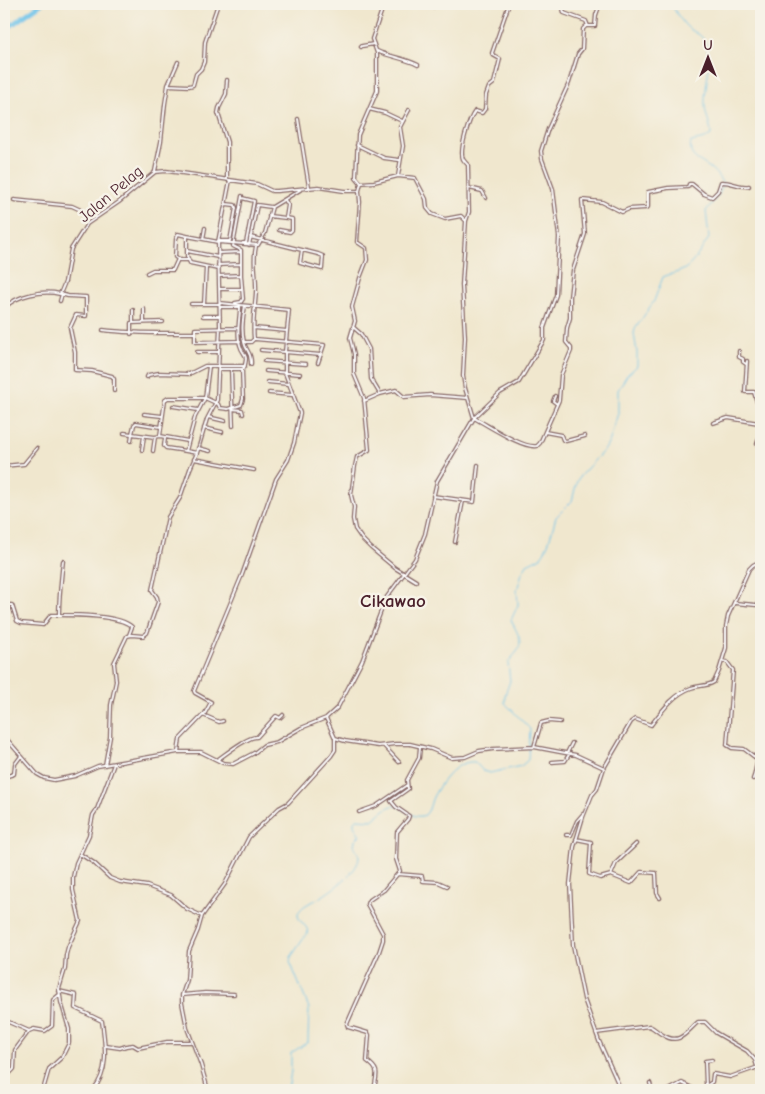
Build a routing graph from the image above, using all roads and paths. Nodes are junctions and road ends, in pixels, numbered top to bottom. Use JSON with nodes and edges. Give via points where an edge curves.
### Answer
{"nodes":[{"id":1,"x":218,"y":4,"type":"edge"},
{"id":2,"x":384,"y":4,"type":"edge"},
{"id":3,"x":434,"y":4,"type":"edge"},
{"id":4,"x":509,"y":4,"type":"edge"},
{"id":5,"x":562,"y":4,"type":"edge"},
{"id":6,"x":600,"y":4,"type":"edge"},
{"id":7,"x":433,"y":7,"type":"dead end"},
{"id":8,"x":588,"y":26,"type":"junction"},
{"id":9,"x":374,"y":44,"type":"junction"},
{"id":10,"x":361,"y":47,"type":"dead end"},
{"id":11,"x":377,"y":52,"type":"junction"},
{"id":12,"x":178,"y":62,"type":"dead end"},
{"id":13,"x":418,"y":64,"type":"dead end"},
{"id":14,"x":227,"y":80,"type":"dead end"},
{"id":15,"x":168,"y":85,"type":"junction"},
{"id":16,"x":369,"y":110,"type":"junction"},
{"id":17,"x":409,"y":110,"type":"dead end"},
{"id":18,"x":298,"y":120,"type":"dead end"},
{"id":19,"x":402,"y":121,"type":"junction"},
{"id":20,"x":357,"y":145,"type":"junction"},
{"id":21,"x":399,"y":160,"type":"junction"},
{"id":22,"x":155,"y":172,"type":"junction"},
{"id":23,"x":398,"y":176,"type":"junction"},
{"id":24,"x":229,"y":180,"type":"junction"},
{"id":25,"x":361,"y":183,"type":"junction"},
{"id":26,"x":749,"y":186,"type":"dead end"},
{"id":27,"x":309,"y":188,"type":"junction"},
{"id":28,"x":469,"y":188,"type":"junction"},
{"id":29,"x":302,"y":189,"type":"junction"},
{"id":30,"x":358,"y":191,"type":"junction"},
{"id":31,"x":486,"y":198,"type":"dead end"},
{"id":32,"x":14,"y":200,"type":"dead end"},
{"id":33,"x":285,"y":200,"type":"junction"},
{"id":34,"x":225,"y":204,"type":"junction"},
{"id":35,"x":272,"y":207,"type":"junction"},
{"id":36,"x":269,"y":216,"type":"junction"},
{"id":37,"x":96,"y":218,"type":"junction"},
{"id":38,"x":286,"y":218,"type":"junction"},
{"id":39,"x":466,"y":221,"type":"junction"},
{"id":40,"x":205,"y":228,"type":"dead end"},
{"id":41,"x":279,"y":230,"type":"dead end"},
{"id":42,"x":187,"y":236,"type":"junction"},
{"id":43,"x":250,"y":237,"type":"junction"},
{"id":44,"x":202,"y":239,"type":"junction"},
{"id":45,"x":262,"y":239,"type":"junction"},
{"id":46,"x":218,"y":242,"type":"junction"},
{"id":47,"x":233,"y":243,"type":"junction"},
{"id":48,"x":248,"y":245,"type":"junction"},
{"id":49,"x":256,"y":246,"type":"junction"},
{"id":50,"x":302,"y":250,"type":"junction"},
{"id":51,"x":187,"y":251,"type":"junction"},
{"id":52,"x":241,"y":252,"type":"junction"},
{"id":53,"x":218,"y":255,"type":"junction"},
{"id":54,"x":178,"y":259,"type":"junction"},
{"id":55,"x":188,"y":260,"type":"junction"},
{"id":56,"x":241,"y":264,"type":"junction"},
{"id":57,"x":218,"y":265,"type":"junction"},
{"id":58,"x":206,"y":267,"type":"junction"},
{"id":59,"x":218,"y":269,"type":"junction"},
{"id":60,"x":318,"y":269,"type":"junction"},
{"id":61,"x":147,"y":273,"type":"dead end"},
{"id":62,"x":316,"y":273,"type":"dead end"},
{"id":63,"x":241,"y":275,"type":"junction"},
{"id":64,"x":219,"y":276,"type":"junction"},
{"id":65,"x":242,"y":289,"type":"junction"},
{"id":66,"x":219,"y":290,"type":"junction"},
{"id":67,"x":61,"y":294,"type":"junction"},
{"id":68,"x":60,"y":301,"type":"dead end"},
{"id":69,"x":191,"y":304,"type":"dead end"},
{"id":70,"x":204,"y":304,"type":"junction"},
{"id":71,"x":233,"y":304,"type":"junction"},
{"id":72,"x":220,"y":305,"type":"junction"},
{"id":73,"x":246,"y":305,"type":"junction"},
{"id":74,"x":254,"y":307,"type":"junction"},
{"id":75,"x":4,"y":308,"type":"edge"},
{"id":76,"x":144,"y":309,"type":"dead end"},
{"id":77,"x":133,"y":310,"type":"dead end"},
{"id":78,"x":203,"y":316,"type":"dead end"},
{"id":79,"x":220,"y":316,"type":"junction"},
{"id":80,"x":144,"y":322,"type":"junction"},
{"id":81,"x":163,"y":322,"type":"dead end"},
{"id":82,"x":133,"y":323,"type":"junction"},
{"id":83,"x":353,"y":326,"type":"junction"},
{"id":84,"x":220,"y":328,"type":"junction"},
{"id":85,"x":238,"y":328,"type":"junction"},
{"id":86,"x":254,"y":328,"type":"dead end"},
{"id":87,"x":103,"y":330,"type":"dead end"},
{"id":88,"x":287,"y":331,"type":"junction"},
{"id":89,"x":195,"y":333,"type":"junction"},
{"id":90,"x":131,"y":334,"type":"junction"},
{"id":91,"x":255,"y":339,"type":"dead end"},
{"id":92,"x":240,"y":341,"type":"junction"},
{"id":93,"x":220,"y":342,"type":"junction"},
{"id":94,"x":244,"y":342,"type":"junction"},
{"id":95,"x":286,"y":342,"type":"junction"},
{"id":96,"x":261,"y":350,"type":"dead end"},
{"id":97,"x":739,"y":351,"type":"dead end"},
{"id":98,"x":197,"y":352,"type":"dead end"},
{"id":99,"x":219,"y":352,"type":"junction"},
{"id":100,"x":285,"y":352,"type":"junction"},
{"id":101,"x":321,"y":355,"type":"junction"},
{"id":102,"x":264,"y":361,"type":"dead end"},
{"id":103,"x":285,"y":362,"type":"junction"},
{"id":104,"x":251,"y":364,"type":"dead end"},
{"id":105,"x":306,"y":364,"type":"dead end"},
{"id":106,"x":318,"y":364,"type":"dead end"},
{"id":107,"x":209,"y":366,"type":"junction"},
{"id":108,"x":245,"y":366,"type":"junction"},
{"id":109,"x":218,"y":368,"type":"junction"},
{"id":110,"x":231,"y":369,"type":"junction"},
{"id":111,"x":242,"y":369,"type":"junction"},
{"id":112,"x":266,"y":372,"type":"dead end"},
{"id":113,"x":285,"y":373,"type":"junction"},
{"id":114,"x":300,"y":374,"type":"dead end"},
{"id":115,"x":4,"y":377,"type":"edge"},
{"id":116,"x":146,"y":377,"type":"dead end"},
{"id":117,"x":267,"y":382,"type":"dead end"},
{"id":118,"x":289,"y":384,"type":"junction"},
{"id":119,"x":4,"y":389,"type":"edge"},
{"id":120,"x":114,"y":391,"type":"dead end"},
{"id":121,"x":269,"y":393,"type":"dead end"},
{"id":122,"x":380,"y":394,"type":"junction"},
{"id":123,"x":292,"y":395,"type":"junction"},
{"id":124,"x":555,"y":396,"type":"dead end"},
{"id":125,"x":205,"y":398,"type":"junction"},
{"id":126,"x":468,"y":398,"type":"junction"},
{"id":127,"x":364,"y":401,"type":"junction"},
{"id":128,"x":216,"y":404,"type":"junction"},
{"id":129,"x":557,"y":404,"type":"junction"},
{"id":130,"x":173,"y":406,"type":"dead end"},
{"id":131,"x":232,"y":408,"type":"junction"},
{"id":132,"x":198,"y":410,"type":"junction"},
{"id":133,"x":144,"y":414,"type":"dead end"},
{"id":134,"x":243,"y":414,"type":"dead end"},
{"id":135,"x":761,"y":415,"type":"edge"},
{"id":136,"x":162,"y":416,"type":"junction"},
{"id":137,"x":208,"y":417,"type":"junction"},
{"id":138,"x":474,"y":418,"type":"junction"},
{"id":139,"x":225,"y":421,"type":"dead end"},
{"id":140,"x":713,"y":423,"type":"dead end"},
{"id":141,"x":759,"y":423,"type":"junction"},
{"id":142,"x":233,"y":426,"type":"dead end"},
{"id":143,"x":160,"y":427,"type":"junction"},
{"id":144,"x":204,"y":428,"type":"junction"},
{"id":145,"x":222,"y":432,"type":"dead end"},
{"id":146,"x":545,"y":432,"type":"junction"},
{"id":147,"x":124,"y":433,"type":"dead end"},
{"id":148,"x":132,"y":434,"type":"junction"},
{"id":149,"x":144,"y":436,"type":"junction"},
{"id":150,"x":160,"y":436,"type":"junction"},
{"id":151,"x":585,"y":436,"type":"dead end"},
{"id":152,"x":155,"y":437,"type":"junction"},
{"id":153,"x":165,"y":438,"type":"junction"},
{"id":154,"x":131,"y":441,"type":"dead end"},
{"id":155,"x":188,"y":441,"type":"junction"},
{"id":156,"x":757,"y":444,"type":"dead end"},
{"id":157,"x":37,"y":448,"type":"dead end"},
{"id":158,"x":198,"y":448,"type":"junction"},
{"id":159,"x":142,"y":450,"type":"dead end"},
{"id":160,"x":210,"y":450,"type":"dead end"},
{"id":161,"x":153,"y":451,"type":"dead end"},
{"id":162,"x":186,"y":451,"type":"junction"},
{"id":163,"x":197,"y":453,"type":"junction"},
{"id":164,"x":194,"y":459,"type":"junction"},
{"id":165,"x":478,"y":464,"type":"dead end"},
{"id":166,"x":4,"y":466,"type":"edge"},
{"id":167,"x":254,"y":470,"type":"dead end"},
{"id":168,"x":433,"y":496,"type":"junction"},
{"id":169,"x":463,"y":501,"type":"junction"},
{"id":170,"x":455,"y":542,"type":"dead end"},
{"id":171,"x":62,"y":561,"type":"dead end"},
{"id":172,"x":761,"y":561,"type":"edge"},
{"id":173,"x":404,"y":574,"type":"junction"},
{"id":174,"x":416,"y":581,"type":"dead end"},
{"id":175,"x":735,"y":603,"type":"junction"},
{"id":176,"x":4,"y":605,"type":"edge"},
{"id":177,"x":756,"y":605,"type":"dead end"},
{"id":178,"x":59,"y":615,"type":"junction"},
{"id":179,"x":129,"y":635,"type":"junction"},
{"id":180,"x":722,"y":661,"type":"junction"},
{"id":181,"x":204,"y":715,"type":"junction"},
{"id":182,"x":283,"y":715,"type":"dead end"},
{"id":183,"x":326,"y":718,"type":"junction"},
{"id":184,"x":222,"y":721,"type":"dead end"},
{"id":185,"x":560,"y":722,"type":"dead end"},
{"id":186,"x":4,"y":736,"type":"edge"},
{"id":187,"x":335,"y":738,"type":"junction"},
{"id":188,"x":572,"y":743,"type":"dead end"},
{"id":189,"x":384,"y":746,"type":"junction"},
{"id":190,"x":420,"y":746,"type":"junction"},
{"id":191,"x":534,"y":747,"type":"junction"},
{"id":192,"x":178,"y":752,"type":"junction"},
{"id":193,"x":568,"y":753,"type":"junction"},
{"id":194,"x":21,"y":756,"type":"junction"},
{"id":195,"x":217,"y":760,"type":"junction"},
{"id":196,"x":758,"y":760,"type":"junction"},
{"id":197,"x":399,"y":762,"type":"dead end"},
{"id":198,"x":552,"y":762,"type":"dead end"},
{"id":199,"x":761,"y":762,"type":"edge"},
{"id":200,"x":114,"y":764,"type":"junction"},
{"id":201,"x":105,"y":765,"type":"junction"},
{"id":202,"x":604,"y":768,"type":"junction"},
{"id":203,"x":4,"y":777,"type":"edge"},
{"id":204,"x":753,"y":779,"type":"dead end"},
{"id":205,"x":407,"y":785,"type":"junction"},
{"id":206,"x":360,"y":812,"type":"dead end"},
{"id":207,"x":585,"y":812,"type":"junction"},
{"id":208,"x":566,"y":835,"type":"dead end"},
{"id":209,"x":576,"y":839,"type":"junction"},
{"id":210,"x":636,"y":844,"type":"dead end"},
{"id":211,"x":80,"y":854,"type":"junction"},
{"id":212,"x":398,"y":874,"type":"junction"},
{"id":213,"x":611,"y":875,"type":"junction"},
{"id":214,"x":447,"y":886,"type":"dead end"},
{"id":215,"x":660,"y":898,"type":"dead end"},
{"id":216,"x":202,"y":916,"type":"junction"},
{"id":217,"x":59,"y":991,"type":"junction"},
{"id":218,"x":234,"y":994,"type":"dead end"},
{"id":219,"x":59,"y":995,"type":"junction"},
{"id":220,"x":182,"y":995,"type":"junction"},
{"id":221,"x":4,"y":1020,"type":"edge"},
{"id":222,"x":29,"y":1031,"type":"junction"},
{"id":223,"x":596,"y":1033,"type":"junction"},
{"id":224,"x":192,"y":1042,"type":"junction"},
{"id":225,"x":106,"y":1046,"type":"junction"},
{"id":226,"x":712,"y":1060,"type":"dead end"},
{"id":227,"x":761,"y":1066,"type":"edge"},
{"id":228,"x":757,"y":1067,"type":"junction"},
{"id":229,"x":4,"y":1079,"type":"edge"},
{"id":230,"x":761,"y":1079,"type":"edge"},
{"id":231,"x":650,"y":1083,"type":"dead end"},
{"id":232,"x":707,"y":1087,"type":"junction"},
{"id":233,"x":42,"y":1090,"type":"edge"},
{"id":234,"x":93,"y":1090,"type":"edge"},
{"id":235,"x":208,"y":1090,"type":"edge"},
{"id":236,"x":374,"y":1090,"type":"edge"},
{"id":237,"x":621,"y":1090,"type":"edge"},
{"id":238,"x":652,"y":1090,"type":"edge"},
{"id":239,"x":669,"y":1090,"type":"edge"},
{"id":240,"x":696,"y":1090,"type":"edge"},
{"id":241,"x":700,"y":1090,"type":"edge"},
{"id":242,"x":710,"y":1090,"type":"edge"}],
"edges":[{"from":1,"to":15,"type":"street","via":[[205,42],[202,67],[193,85]]},
{"from":2,"to":9,"type":"street","via":[[373,34]]},
{"from":3,"to":7,"type":"street"},
{"from":4,"to":28,"type":"street","via":[[492,53],[500,59],[495,80],[489,86],[485,109],[482,113],[474,111],[466,130],[462,153],[468,164]]},
{"from":5,"to":8,"type":"street","via":[[564,13],[586,21]]},
{"from":6,"to":8,"type":"street","via":[[595,26]]},
{"from":8,"to":138,"type":"street","via":[[583,29],[582,49],[541,151],[553,189],[558,237],[556,294],[544,328],[544,340],[518,382]]},
{"from":9,"to":10,"type":"street"},
{"from":9,"to":11,"type":"street"},
{"from":11,"to":13,"type":"street"},
{"from":11,"to":16,"type":"street","via":[[377,91]]},
{"from":12,"to":15,"type":"street"},
{"from":14,"to":24,"type":"street","via":[[226,94],[218,113],[227,142]]},
{"from":15,"to":22,"type":"street"},
{"from":16,"to":19,"type":"street"},
{"from":16,"to":20,"type":"street"},
{"from":17,"to":19,"type":"street"},
{"from":18,"to":27,"type":"street"},
{"from":19,"to":21,"type":"street","via":[[403,146]]},
{"from":20,"to":21,"type":"street","via":[[384,158]]},
{"from":20,"to":25,"type":"street","via":[[356,176]]},
{"from":21,"to":23,"type":"street"},
{"from":22,"to":24,"type":"street","name":"Jalan Pelag"},
{"from":22,"to":37,"type":"street","name":"Jalan Pelag"},
{"from":23,"to":25,"type":"street"},
{"from":23,"to":39,"type":"street","via":[[415,178],[432,214],[445,219],[461,216]]},
{"from":24,"to":29,"type":"street","name":"Jalan Pelag","via":[[257,184],[272,191]]},
{"from":24,"to":34,"type":"street"},
{"from":25,"to":30,"type":"street"},
{"from":26,"to":129,"type":"street","via":[[721,182],[712,197],[692,184],[667,188],[649,192],[646,208],[622,212],[602,202],[581,200],[585,234],[573,270],[566,337],[572,350],[562,375]]},
{"from":27,"to":29,"type":"street","name":"Jalan Pelag"},
{"from":27,"to":30,"type":"street","name":"Jalan Pelag"},
{"from":28,"to":31,"type":"street","via":[[482,192]]},
{"from":28,"to":39,"type":"street"},
{"from":29,"to":33,"type":"street"},
{"from":30,"to":83,"type":"street","via":[[357,242],[366,247],[368,259],[352,307]]},
{"from":32,"to":37,"type":"street","via":[[72,206]]},
{"from":33,"to":35,"type":"street"},
{"from":33,"to":38,"type":"street","via":[[288,205]]},
{"from":34,"to":46,"type":"street"},
{"from":34,"to":46,"type":"street","via":[[236,208],[231,238],[229,242]]},
{"from":35,"to":36,"type":"street"},
{"from":35,"to":43,"type":"street","via":[[257,205]]},
{"from":36,"to":38,"type":"street"},
{"from":36,"to":45,"type":"street"},
{"from":37,"to":67,"type":"street","name":"Jalan Pelag","via":[[71,249]]},
{"from":38,"to":41,"type":"street","via":[[292,219],[292,230]]},
{"from":39,"to":126,"type":"street","via":[[462,285],[463,376]]},
{"from":40,"to":44,"type":"street"},
{"from":42,"to":44,"type":"street"},
{"from":42,"to":51,"type":"street"},
{"from":42,"to":54,"type":"street","via":[[176,235],[175,257]]},
{"from":43,"to":45,"type":"street"},
{"from":43,"to":48,"type":"street"},
{"from":44,"to":46,"type":"street"},
{"from":45,"to":49,"type":"street"},
{"from":45,"to":50,"type":"street"},
{"from":46,"to":47,"type":"street"},
{"from":46,"to":53,"type":"street"},
{"from":47,"to":47,"type":"street","via":[[242,197],[253,200],[246,243]]},
{"from":47,"to":48,"type":"street"},
{"from":47,"to":52,"type":"street","via":[[233,247]]},
{"from":48,"to":49,"type":"street"},
{"from":49,"to":74,"type":"street","via":[[253,261]]},
{"from":50,"to":60,"type":"street","via":[[300,263]]},
{"from":50,"to":60,"type":"street","via":[[323,256],[322,269]]},
{"from":51,"to":53,"type":"street"},
{"from":51,"to":55,"type":"street"},
{"from":52,"to":53,"type":"street"},
{"from":52,"to":56,"type":"street"},
{"from":53,"to":57,"type":"street"},
{"from":54,"to":55,"type":"street"},
{"from":54,"to":61,"type":"street","via":[[173,270]]},
{"from":55,"to":58,"type":"street"},
{"from":56,"to":57,"type":"street"},
{"from":56,"to":63,"type":"street"},
{"from":57,"to":59,"type":"street"},
{"from":58,"to":59,"type":"street"},
{"from":58,"to":70,"type":"street"},
{"from":59,"to":64,"type":"street"},
{"from":60,"to":62,"type":"street"},
{"from":63,"to":64,"type":"street"},
{"from":63,"to":65,"type":"street"},
{"from":64,"to":66,"type":"street"},
{"from":65,"to":66,"type":"street"},
{"from":65,"to":71,"type":"street","via":[[242,301]]},
{"from":66,"to":72,"type":"street"},
{"from":67,"to":68,"type":"street","name":"Jalan Pelag"},
{"from":67,"to":75,"type":"street","via":[[42,292],[14,300]]},
{"from":67,"to":120,"type":"street","via":[[86,297],[86,316],[76,315],[70,328],[75,370],[112,376]]},
{"from":69,"to":70,"type":"street"},
{"from":70,"to":72,"type":"street"},
{"from":71,"to":72,"type":"street"},
{"from":71,"to":73,"type":"street"},
{"from":72,"to":79,"type":"street"},
{"from":72,"to":85,"type":"street","via":[[240,307]]},
{"from":73,"to":74,"type":"street"},
{"from":73,"to":94,"type":"street","via":[[242,328]]},
{"from":74,"to":88,"type":"street","via":[[289,310]]},
{"from":74,"to":94,"type":"street","via":[[253,340]]},
{"from":76,"to":80,"type":"street"},
{"from":77,"to":82,"type":"street"},
{"from":78,"to":79,"type":"street"},
{"from":79,"to":84,"type":"street"},
{"from":80,"to":81,"type":"street"},
{"from":80,"to":82,"type":"street"},
{"from":82,"to":90,"type":"street"},
{"from":83,"to":122,"type":"street","via":[[369,349],[371,379]]},
{"from":83,"to":127,"type":"street","via":[[350,338],[354,374]]},
{"from":84,"to":85,"type":"street"},
{"from":84,"to":89,"type":"street","via":[[195,329]]},
{"from":84,"to":93,"type":"street"},
{"from":85,"to":92,"type":"street"},
{"from":86,"to":88,"type":"street"},
{"from":87,"to":90,"type":"street"},
{"from":88,"to":95,"type":"street"},
{"from":89,"to":90,"type":"street"},
{"from":89,"to":93,"type":"street","via":[[195,342]]},
{"from":91,"to":95,"type":"street"},
{"from":92,"to":93,"type":"street"},
{"from":92,"to":108,"type":"street","via":[[246,355]]},
{"from":93,"to":99,"type":"street"},
{"from":94,"to":104,"type":"street"},
{"from":95,"to":100,"type":"street"},
{"from":95,"to":101,"type":"street","via":[[324,345]]},
{"from":96,"to":100,"type":"street"},
{"from":97,"to":135,"type":"street","via":[[739,357],[747,363],[745,392],[754,392]]},
{"from":98,"to":99,"type":"street"},
{"from":99,"to":109,"type":"street"},
{"from":100,"to":101,"type":"street"},
{"from":100,"to":103,"type":"street"},
{"from":101,"to":106,"type":"street"},
{"from":102,"to":103,"type":"street"},
{"from":103,"to":105,"type":"street"},
{"from":103,"to":113,"type":"street"},
{"from":107,"to":109,"type":"street"},
{"from":107,"to":116,"type":"street","via":[[202,366],[189,374]]},
{"from":107,"to":125,"type":"street"},
{"from":108,"to":109,"type":"street"},
{"from":108,"to":111,"type":"street"},
{"from":109,"to":110,"type":"street"},
{"from":109,"to":128,"type":"street"},
{"from":110,"to":111,"type":"street"},
{"from":110,"to":131,"type":"street"},
{"from":111,"to":131,"type":"street","via":[[243,403]]},
{"from":112,"to":113,"type":"street"},
{"from":113,"to":114,"type":"street"},
{"from":113,"to":118,"type":"street"},
{"from":115,"to":119,"type":"street"},
{"from":117,"to":118,"type":"street"},
{"from":118,"to":123,"type":"street"},
{"from":121,"to":123,"type":"street"},
{"from":122,"to":126,"type":"street","via":[[396,390],[404,397]]},
{"from":122,"to":127,"type":"street"},
{"from":123,"to":181,"type":"street","via":[[300,413],[294,443],[276,479],[242,574],[194,691],[211,702]]},
{"from":124,"to":129,"type":"street","via":[[553,401]]},
{"from":125,"to":128,"type":"street"},
{"from":125,"to":132,"type":"street"},
{"from":125,"to":136,"type":"street","via":[[168,398],[164,401]]},
{"from":126,"to":138,"type":"street"},
{"from":127,"to":173,"type":"street","via":[[368,450],[356,459],[351,495],[353,522],[359,536]]},
{"from":128,"to":131,"type":"street","via":[[221,409]]},
{"from":128,"to":137,"type":"street"},
{"from":129,"to":146,"type":"street"},
{"from":130,"to":132,"type":"street"},
{"from":131,"to":134,"type":"street","via":[[242,410]]},
{"from":131,"to":142,"type":"street"},
{"from":132,"to":155,"type":"street"},
{"from":133,"to":136,"type":"street"},
{"from":135,"to":141,"type":"street"},
{"from":136,"to":143,"type":"street"},
{"from":137,"to":139,"type":"street"},
{"from":137,"to":144,"type":"street"},
{"from":138,"to":146,"type":"street","via":[[532,447],[538,446]]},
{"from":138,"to":168,"type":"street","via":[[437,481]]},
{"from":140,"to":141,"type":"street","via":[[728,418]]},
{"from":141,"to":156,"type":"street"},
{"from":143,"to":148,"type":"street","via":[[135,424]]},
{"from":143,"to":150,"type":"street"},
{"from":144,"to":145,"type":"street"},
{"from":144,"to":158,"type":"street"},
{"from":146,"to":151,"type":"street","via":[[561,434],[566,441]]},
{"from":147,"to":148,"type":"street"},
{"from":148,"to":149,"type":"street"},
{"from":148,"to":154,"type":"street"},
{"from":149,"to":152,"type":"street"},
{"from":149,"to":159,"type":"street"},
{"from":150,"to":152,"type":"street"},
{"from":150,"to":153,"type":"street"},
{"from":152,"to":161,"type":"street"},
{"from":153,"to":155,"type":"street"},
{"from":153,"to":162,"type":"street","via":[[165,448]]},
{"from":155,"to":162,"type":"street"},
{"from":157,"to":166,"type":"street","via":[[24,464]]},
{"from":158,"to":160,"type":"street"},
{"from":158,"to":163,"type":"street"},
{"from":162,"to":163,"type":"street"},
{"from":163,"to":164,"type":"street"},
{"from":164,"to":167,"type":"street"},
{"from":164,"to":179,"type":"street","via":[[180,500],[166,523],[152,590],[158,596],[158,602],[150,626],[145,636]]},
{"from":165,"to":169,"type":"street","via":[[474,502]]},
{"from":168,"to":169,"type":"street"},
{"from":168,"to":173,"type":"street","via":[[422,541]]},
{"from":169,"to":170,"type":"street"},
{"from":171,"to":178,"type":"street"},
{"from":172,"to":175,"type":"street","via":[[749,570]]},
{"from":173,"to":174,"type":"street"},
{"from":173,"to":183,"type":"street","via":[[386,598],[362,661],[340,704]]},
{"from":175,"to":177,"type":"street"},
{"from":175,"to":180,"type":"street","via":[[726,626]]},
{"from":176,"to":178,"type":"street","via":[[12,605],[17,621],[21,623],[42,625],[50,615]]},
{"from":178,"to":179,"type":"street","via":[[89,615],[118,620],[132,625]]},
{"from":179,"to":201,"type":"street","via":[[114,663],[116,681]]},
{"from":180,"to":196,"type":"street","via":[[728,662],[733,670],[727,745],[744,749]]},
{"from":180,"to":202,"type":"street","via":[[714,682],[678,694],[651,725],[632,721]]},
{"from":181,"to":184,"type":"street"},
{"from":181,"to":192,"type":"street","via":[[180,739]]},
{"from":182,"to":195,"type":"street","via":[[280,718],[276,715],[256,738],[233,748]]},
{"from":183,"to":187,"type":"street"},
{"from":183,"to":195,"type":"street","via":[[264,745],[233,764]]},
{"from":185,"to":191,"type":"street","via":[[541,723]]},
{"from":186,"to":194,"type":"street"},
{"from":187,"to":189,"type":"street"},
{"from":187,"to":216,"type":"street","via":[[335,750],[331,756],[288,803],[249,837],[225,884]]},
{"from":188,"to":193,"type":"street"},
{"from":189,"to":190,"type":"street","via":[[403,743]]},
{"from":189,"to":197,"type":"street"},
{"from":190,"to":191,"type":"street","via":[[452,758],[478,751]]},
{"from":190,"to":205,"type":"street"},
{"from":191,"to":193,"type":"street"},
{"from":192,"to":195,"type":"street","via":[[201,752]]},
{"from":192,"to":200,"type":"street"},
{"from":193,"to":198,"type":"street","via":[[565,761]]},
{"from":193,"to":202,"type":"street"},
{"from":194,"to":201,"type":"street","via":[[41,776],[54,780]]},
{"from":194,"to":203,"type":"street","via":[[14,774]]},
{"from":196,"to":199,"type":"street"},
{"from":196,"to":204,"type":"street"},
{"from":200,"to":201,"type":"street"},
{"from":200,"to":211,"type":"street"},
{"from":202,"to":207,"type":"street"},
{"from":205,"to":206,"type":"street","via":[[376,806]]},
{"from":205,"to":212,"type":"street","via":[[407,791],[392,800],[409,816],[397,832]]},
{"from":207,"to":208,"type":"street","via":[[577,821],[572,835]]},
{"from":207,"to":209,"type":"street"},
{"from":209,"to":213,"type":"street","via":[[591,842],[589,874],[600,878]]},
{"from":209,"to":223,"type":"street","via":[[570,884],[573,945],[584,999]]},
{"from":210,"to":213,"type":"street","via":[[616,864]]},
{"from":211,"to":216,"type":"street","via":[[110,878],[170,895],[186,909]]},
{"from":211,"to":217,"type":"street","via":[[73,882],[80,923],[68,947]]},
{"from":212,"to":214,"type":"street","via":[[422,876],[423,881]]},
{"from":212,"to":236,"type":"street","via":[[367,904],[383,940],[347,1024],[369,1035],[367,1061],[375,1066],[377,1073]]},
{"from":213,"to":215,"type":"street","via":[[631,883],[640,872],[656,872]]},
{"from":216,"to":220,"type":"street","via":[[189,951],[187,980]]},
{"from":217,"to":219,"type":"street"},
{"from":217,"to":225,"type":"street","via":[[76,995],[74,1008],[102,1020]]},
{"from":218,"to":220,"type":"street"},
{"from":219,"to":222,"type":"street","via":[[53,1000],[52,1026],[45,1031]]},
{"from":219,"to":233,"type":"street","via":[[69,1030],[69,1043],[62,1057],[49,1069]]},
{"from":220,"to":224,"type":"street"},
{"from":221,"to":222,"type":"street"},
{"from":222,"to":229,"type":"street","via":[[15,1050],[14,1069]]},
{"from":223,"to":228,"type":"street","via":[[649,1026],[664,1036],[676,1038],[684,1037],[698,1022],[705,1022],[747,1051]]},
{"from":223,"to":237,"type":"street"},
{"from":224,"to":225,"type":"street","via":[[167,1042],[138,1048]]},
{"from":224,"to":235,"type":"street"},
{"from":225,"to":234,"type":"street","via":[[104,1069]]},
{"from":226,"to":232,"type":"street","via":[[705,1062]]},
{"from":227,"to":228,"type":"street"},
{"from":228,"to":230,"type":"street"},
{"from":228,"to":232,"type":"street","via":[[730,1077],[713,1074]]},
{"from":231,"to":238,"type":"street"},
{"from":232,"to":241,"type":"street"},
{"from":232,"to":242,"type":"street"},
{"from":239,"to":240,"type":"street","via":[[682,1083]]}]}
